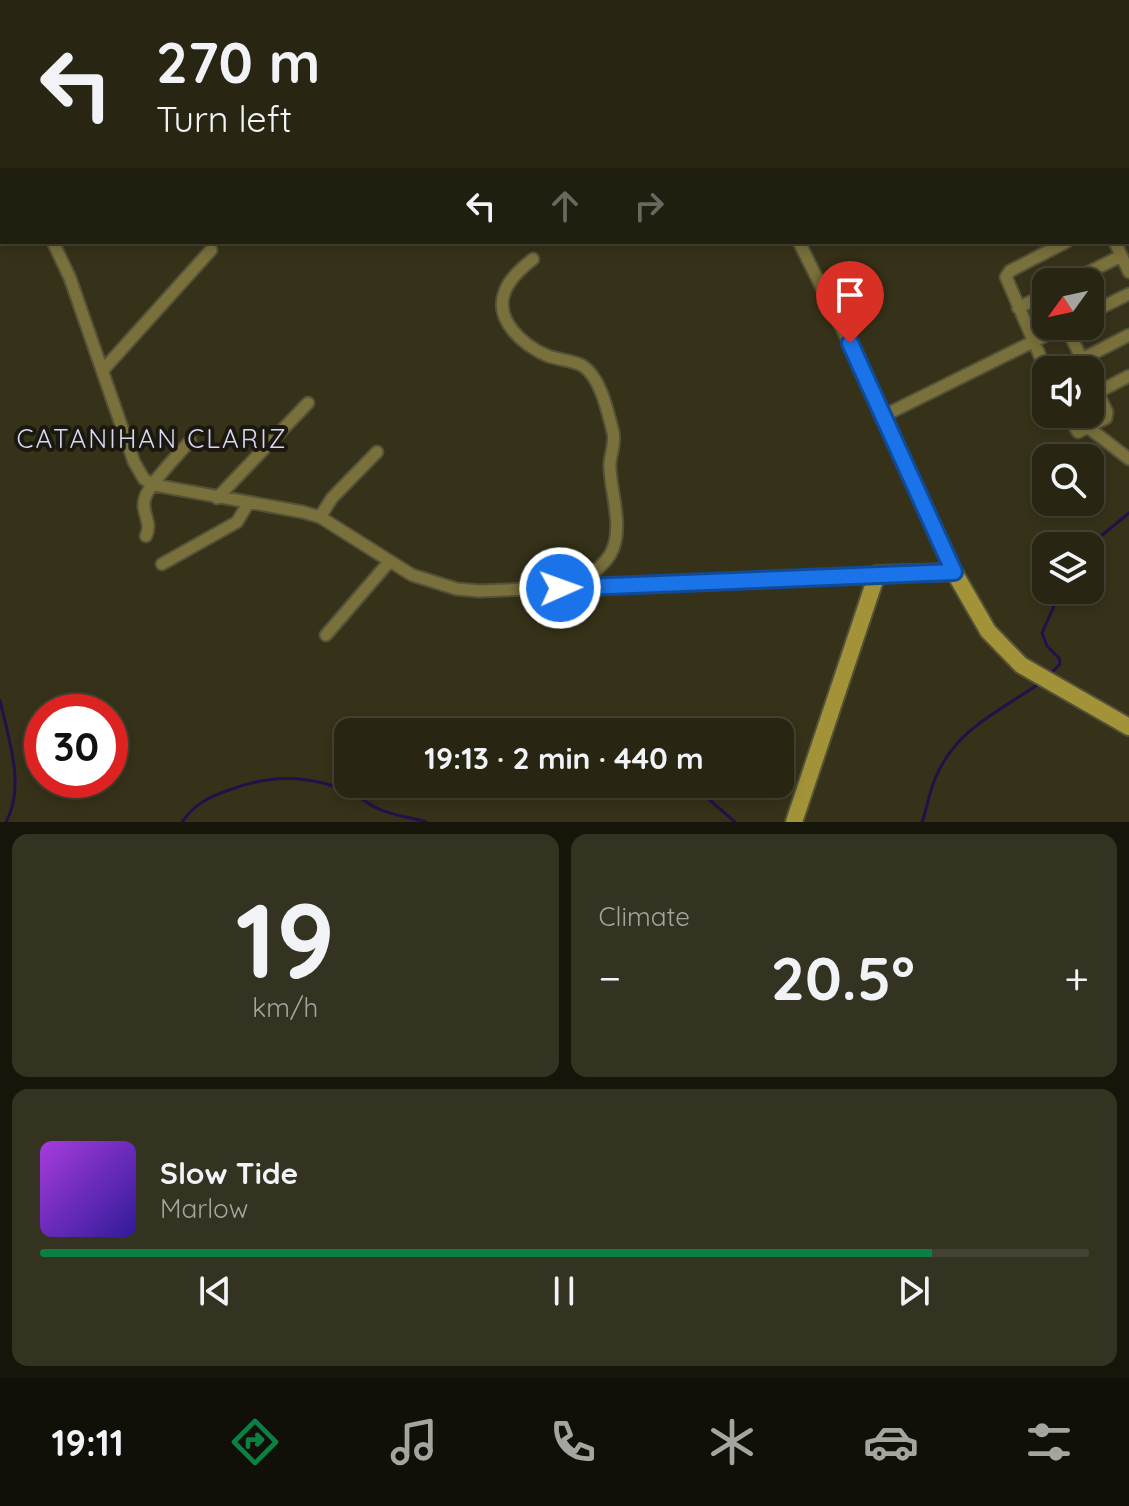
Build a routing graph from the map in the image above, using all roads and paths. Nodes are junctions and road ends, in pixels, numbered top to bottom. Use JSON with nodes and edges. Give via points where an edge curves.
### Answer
{"nodes":[{"id":1,"x":54,"y":244,"type":"edge"},
{"id":2,"x":800,"y":244,"type":"edge"},
{"id":3,"x":1062,"y":244,"type":"edge"},
{"id":4,"x":1116,"y":244,"type":"edge"},
{"id":5,"x":211,"y":250,"type":"dead end"},
{"id":6,"x":1121,"y":256,"type":"junction"},
{"id":7,"x":533,"y":259,"type":"dead end"},
{"id":8,"x":1097,"y":268,"type":"edge"},
{"id":9,"x":1129,"y":272,"type":"edge"},
{"id":10,"x":1129,"y":294,"type":"edge"},
{"id":11,"x":1032,"y":301,"type":"edge"},
{"id":12,"x":1104,"y":306,"type":"edge"},
{"id":13,"x":1018,"y":308,"type":"junction"},
{"id":14,"x":1129,"y":335,"type":"edge"},
{"id":15,"x":1037,"y":340,"type":"edge"},
{"id":16,"x":1033,"y":342,"type":"junction"},
{"id":17,"x":1040,"y":356,"type":"edge"},
{"id":18,"x":1098,"y":356,"type":"edge"},
{"id":19,"x":103,"y":370,"type":"junction"},
{"id":20,"x":1129,"y":376,"type":"edge"},
{"id":21,"x":1104,"y":389,"type":"edge"},
{"id":22,"x":308,"y":403,"type":"dead end"},
{"id":23,"x":885,"y":415,"type":"junction"},
{"id":24,"x":1074,"y":428,"type":"edge"},
{"id":25,"x":1089,"y":428,"type":"joint"},
{"id":26,"x":190,"y":441,"type":"dead end"},
{"id":27,"x":377,"y":452,"type":"dead end"},
{"id":28,"x":1129,"y":459,"type":"edge"},
{"id":29,"x":154,"y":485,"type":"junction"},
{"id":30,"x":217,"y":498,"type":"junction"},
{"id":31,"x":249,"y":502,"type":"junction"},
{"id":32,"x":320,"y":517,"type":"junction"},
{"id":33,"x":146,"y":536,"type":"dead end"},
{"id":34,"x":389,"y":562,"type":"junction"},
{"id":35,"x":162,"y":564,"type":"dead end"},
{"id":36,"x":954,"y":572,"type":"junction"},
{"id":37,"x":877,"y":574,"type":"junction"},
{"id":38,"x":587,"y":587,"type":"junction"},
{"id":39,"x":326,"y":635,"type":"dead end"},
{"id":40,"x":1129,"y":727,"type":"edge"},
{"id":41,"x":794,"y":822,"type":"edge"}],
"edges":[{"from":1,"to":19,"type":"street"},
{"from":2,"to":23,"type":"street"},
{"from":3,"to":13,"type":"street","via":[[1007,274]]},
{"from":4,"to":6,"type":"street"},
{"from":5,"to":19,"type":"street"},
{"from":6,"to":8,"type":"street"},
{"from":6,"to":9,"type":"street"},
{"from":7,"to":38,"type":"street","via":[[504,292],[507,322],[530,347],[589,372],[615,442],[609,466],[615,541]]},
{"from":10,"to":12,"type":"street"},
{"from":11,"to":13,"type":"street"},
{"from":13,"to":16,"type":"street"},
{"from":14,"to":18,"type":"street"},
{"from":15,"to":16,"type":"street"},
{"from":16,"to":17,"type":"street"},
{"from":16,"to":23,"type":"street"},
{"from":19,"to":29,"type":"street","via":[[134,462]]},
{"from":20,"to":21,"type":"street"},
{"from":22,"to":30,"type":"street"},
{"from":23,"to":36,"type":"street"},
{"from":24,"to":25,"type":"street"},
{"from":25,"to":28,"type":"street"},
{"from":26,"to":29,"type":"street"},
{"from":27,"to":32,"type":"street"},
{"from":29,"to":30,"type":"street"},
{"from":29,"to":33,"type":"street","via":[[145,498]]},
{"from":30,"to":31,"type":"street"},
{"from":31,"to":32,"type":"street"},
{"from":31,"to":35,"type":"street","via":[[237,522]]},
{"from":32,"to":34,"type":"street"},
{"from":34,"to":38,"type":"street","via":[[457,589]]},
{"from":34,"to":39,"type":"street"},
{"from":36,"to":37,"type":"street"},
{"from":36,"to":40,"type":"street","via":[[988,631],[1021,665]]},
{"from":37,"to":38,"type":"street"},
{"from":37,"to":41,"type":"street"}]}
